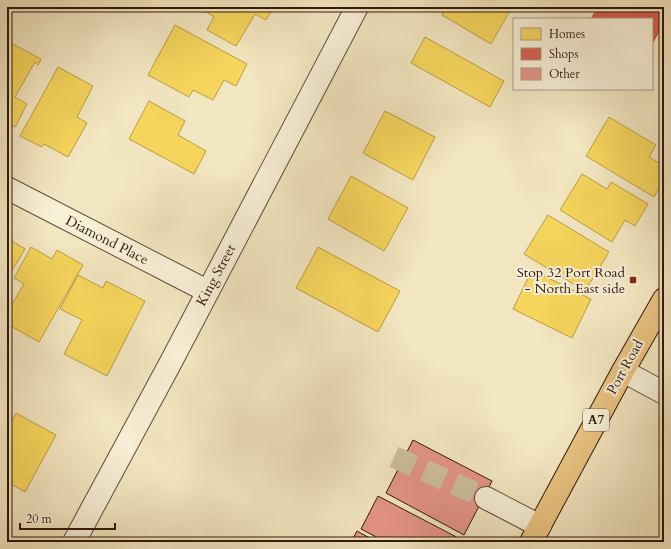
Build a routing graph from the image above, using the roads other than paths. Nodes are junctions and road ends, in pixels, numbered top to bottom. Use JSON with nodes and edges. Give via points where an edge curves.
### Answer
{"nodes":[{"id":1,"x":357,"y":7,"type":"edge"},
{"id":2,"x":7,"y":188,"type":"edge"},
{"id":3,"x":207,"y":291,"type":"junction"},
{"id":4,"x":664,"y":300,"type":"edge"},
{"id":5,"x":623,"y":371,"type":"junction"},
{"id":6,"x":664,"y":393,"type":"edge"},
{"id":7,"x":486,"y":498,"type":"tunnel mouth"},
{"id":8,"x":536,"y":534,"type":"edge"},
{"id":9,"x":74,"y":542,"type":"edge"}],
"edges":[{"from":1,"to":3,"type":"street","name":"King Street"},
{"from":2,"to":3,"type":"street","name":"Diamond Place"},
{"from":3,"to":9,"type":"street","name":"King Street"},
{"from":4,"to":5,"type":"highway","name":"Port Road","number":"A7"},
{"from":5,"to":6,"type":"street"},
{"from":5,"to":8,"type":"highway","name":"Port Road","number":"A7"},
{"from":7,"to":8,"type":"street"}]}
